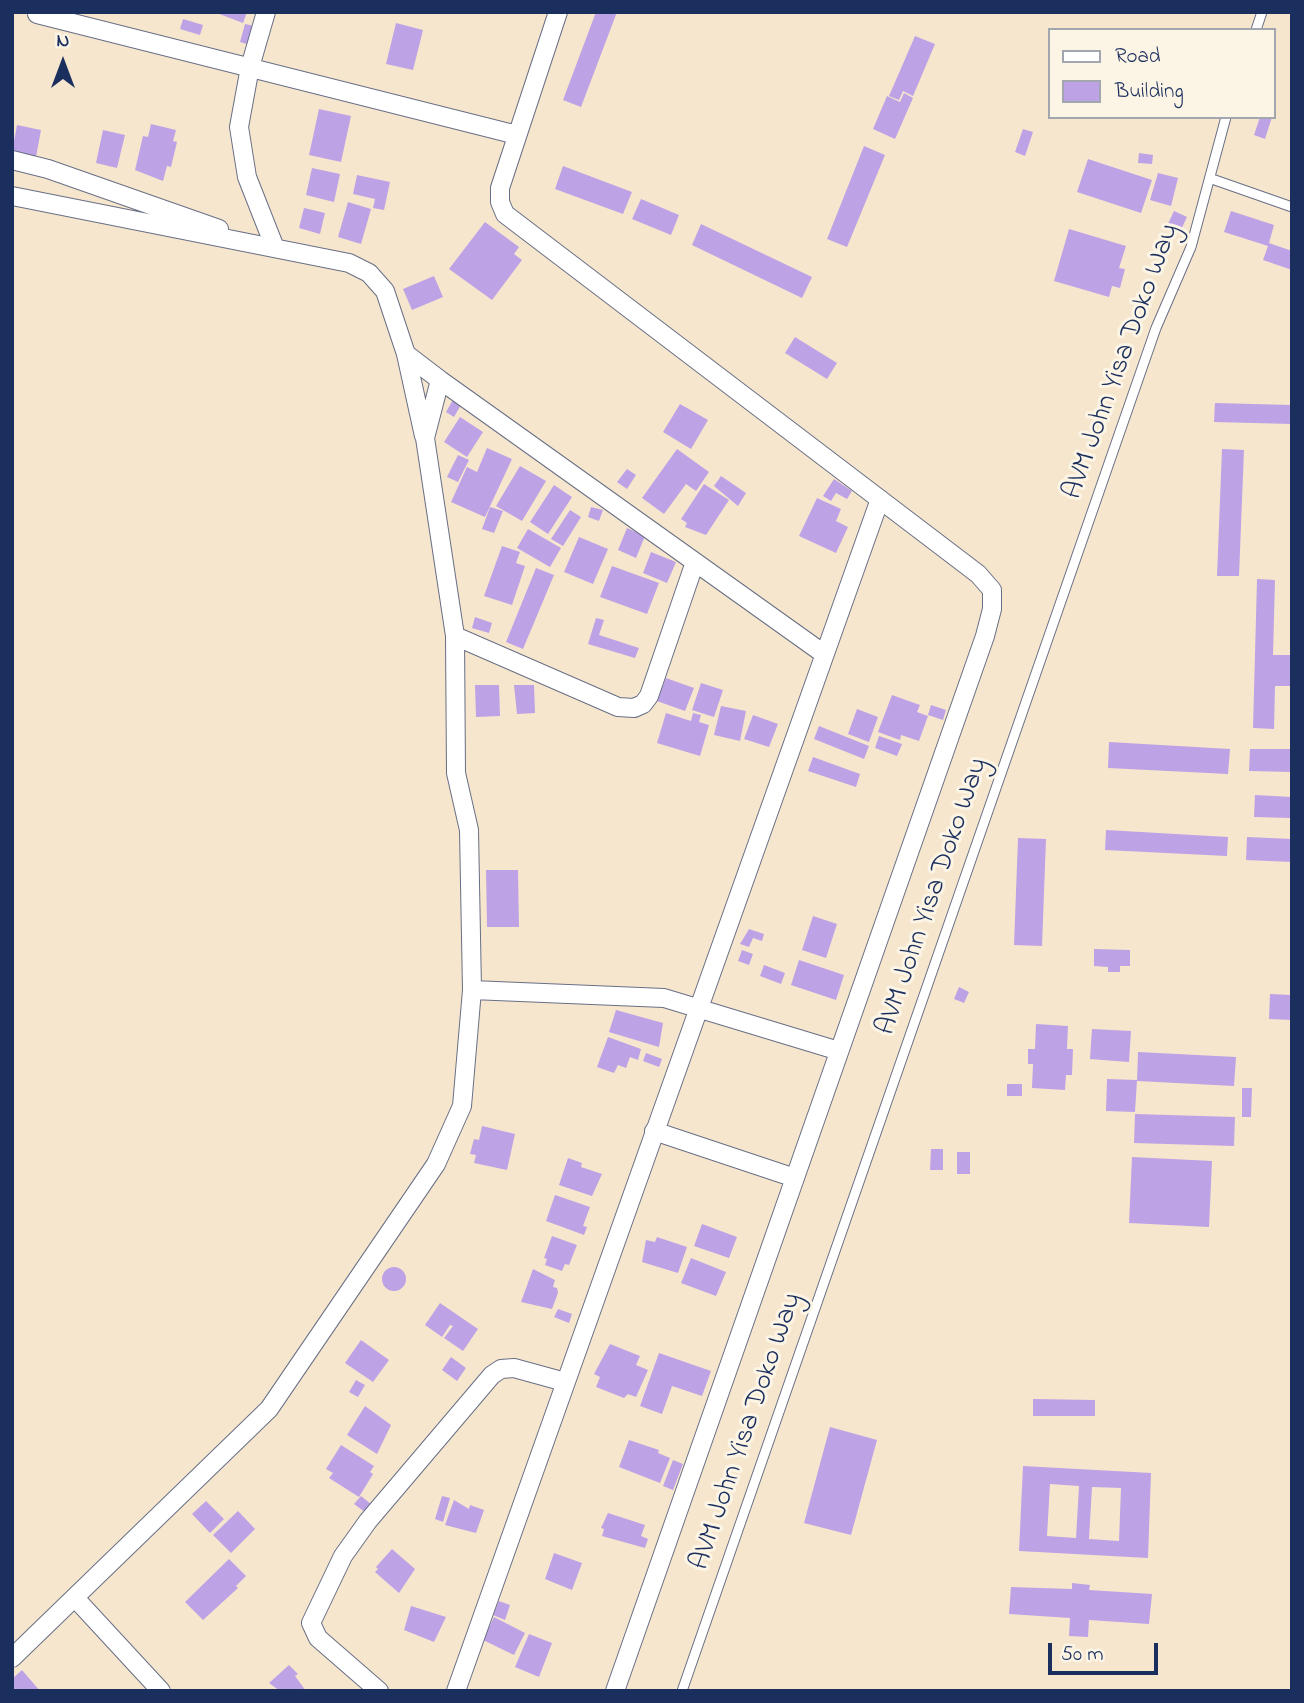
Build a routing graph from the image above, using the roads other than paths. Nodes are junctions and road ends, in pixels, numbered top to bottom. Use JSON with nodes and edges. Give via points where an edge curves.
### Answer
{"nodes":[{"id":1,"x":266,"y":12,"type":"edge"},
{"id":2,"x":558,"y":12,"type":"edge"},
{"id":3,"x":37,"y":14,"type":"dead end"},
{"id":4,"x":250,"y":67,"type":"junction"},
{"id":5,"x":1226,"y":119,"type":"edge"},
{"id":6,"x":517,"y":135,"type":"junction"},
{"id":7,"x":12,"y":160,"type":"edge"},
{"id":8,"x":1212,"y":179,"type":"junction"},
{"id":9,"x":12,"y":196,"type":"edge"},
{"id":10,"x":1292,"y":207,"type":"edge"},
{"id":11,"x":275,"y":248,"type":"junction"},
{"id":12,"x":406,"y":354,"type":"junction"},
{"id":13,"x":440,"y":380,"type":"junction"},
{"id":14,"x":425,"y":438,"type":"junction"},
{"id":15,"x":880,"y":499,"type":"junction"},
{"id":16,"x":695,"y":562,"type":"junction"},
{"id":17,"x":455,"y":636,"type":"junction"},
{"id":18,"x":824,"y":654,"type":"junction"},
{"id":19,"x":472,"y":990,"type":"junction"},
{"id":20,"x":698,"y":1006,"type":"junction"},
{"id":21,"x":839,"y":1051,"type":"junction"},
{"id":22,"x":654,"y":1131,"type":"junction"},
{"id":23,"x":795,"y":1178,"type":"junction"},
{"id":24,"x":565,"y":1382,"type":"junction"},
{"id":25,"x":76,"y":1599,"type":"junction"},
{"id":26,"x":12,"y":1658,"type":"edge"},
{"id":27,"x":161,"y":1691,"type":"edge"},
{"id":28,"x":379,"y":1691,"type":"edge"},
{"id":29,"x":456,"y":1691,"type":"edge"},
{"id":30,"x":615,"y":1691,"type":"edge"},
{"id":31,"x":682,"y":1691,"type":"edge"}],
"edges":[{"from":1,"to":4,"type":"street"},
{"from":2,"to":6,"type":"street"},
{"from":3,"to":4,"type":"street"},
{"from":4,"to":6,"type":"street"},
{"from":4,"to":11,"type":"street","via":[[239,127],[247,177]]},
{"from":5,"to":8,"type":"lane","name":"AVM John Yisa Doko Way"},
{"from":6,"to":15,"type":"street","via":[[500,188],[505,214]]},
{"from":7,"to":11,"type":"street"},
{"from":8,"to":10,"type":"lane"},
{"from":8,"to":31,"type":"lane","name":"AVM John Yisa Doko Way","via":[[1191,247],[1156,328]]},
{"from":9,"to":11,"type":"street"},
{"from":11,"to":12,"type":"street","via":[[349,263],[369,273],[386,291]]},
{"from":12,"to":13,"type":"street"},
{"from":12,"to":14,"type":"street"},
{"from":13,"to":14,"type":"street"},
{"from":13,"to":16,"type":"street"},
{"from":14,"to":17,"type":"street"},
{"from":15,"to":18,"type":"street"},
{"from":15,"to":21,"type":"street","via":[[978,574],[992,590],[992,609]]},
{"from":16,"to":17,"type":"street","via":[[649,696],[634,708],[618,707]]},
{"from":16,"to":18,"type":"street"},
{"from":17,"to":19,"type":"street","via":[[456,773],[469,830]]},
{"from":18,"to":20,"type":"street"},
{"from":19,"to":20,"type":"street","via":[[664,998]]},
{"from":19,"to":25,"type":"street","via":[[462,1106],[436,1164],[269,1409]]},
{"from":20,"to":21,"type":"street"},
{"from":20,"to":22,"type":"street"},
{"from":21,"to":23,"type":"street"},
{"from":22,"to":23,"type":"street"},
{"from":22,"to":24,"type":"street"},
{"from":23,"to":30,"type":"street"},
{"from":24,"to":28,"type":"street","via":[[514,1368],[492,1375],[343,1556],[311,1623],[318,1638]]},
{"from":24,"to":29,"type":"street"},
{"from":25,"to":26,"type":"street"},
{"from":25,"to":27,"type":"street"}]}
